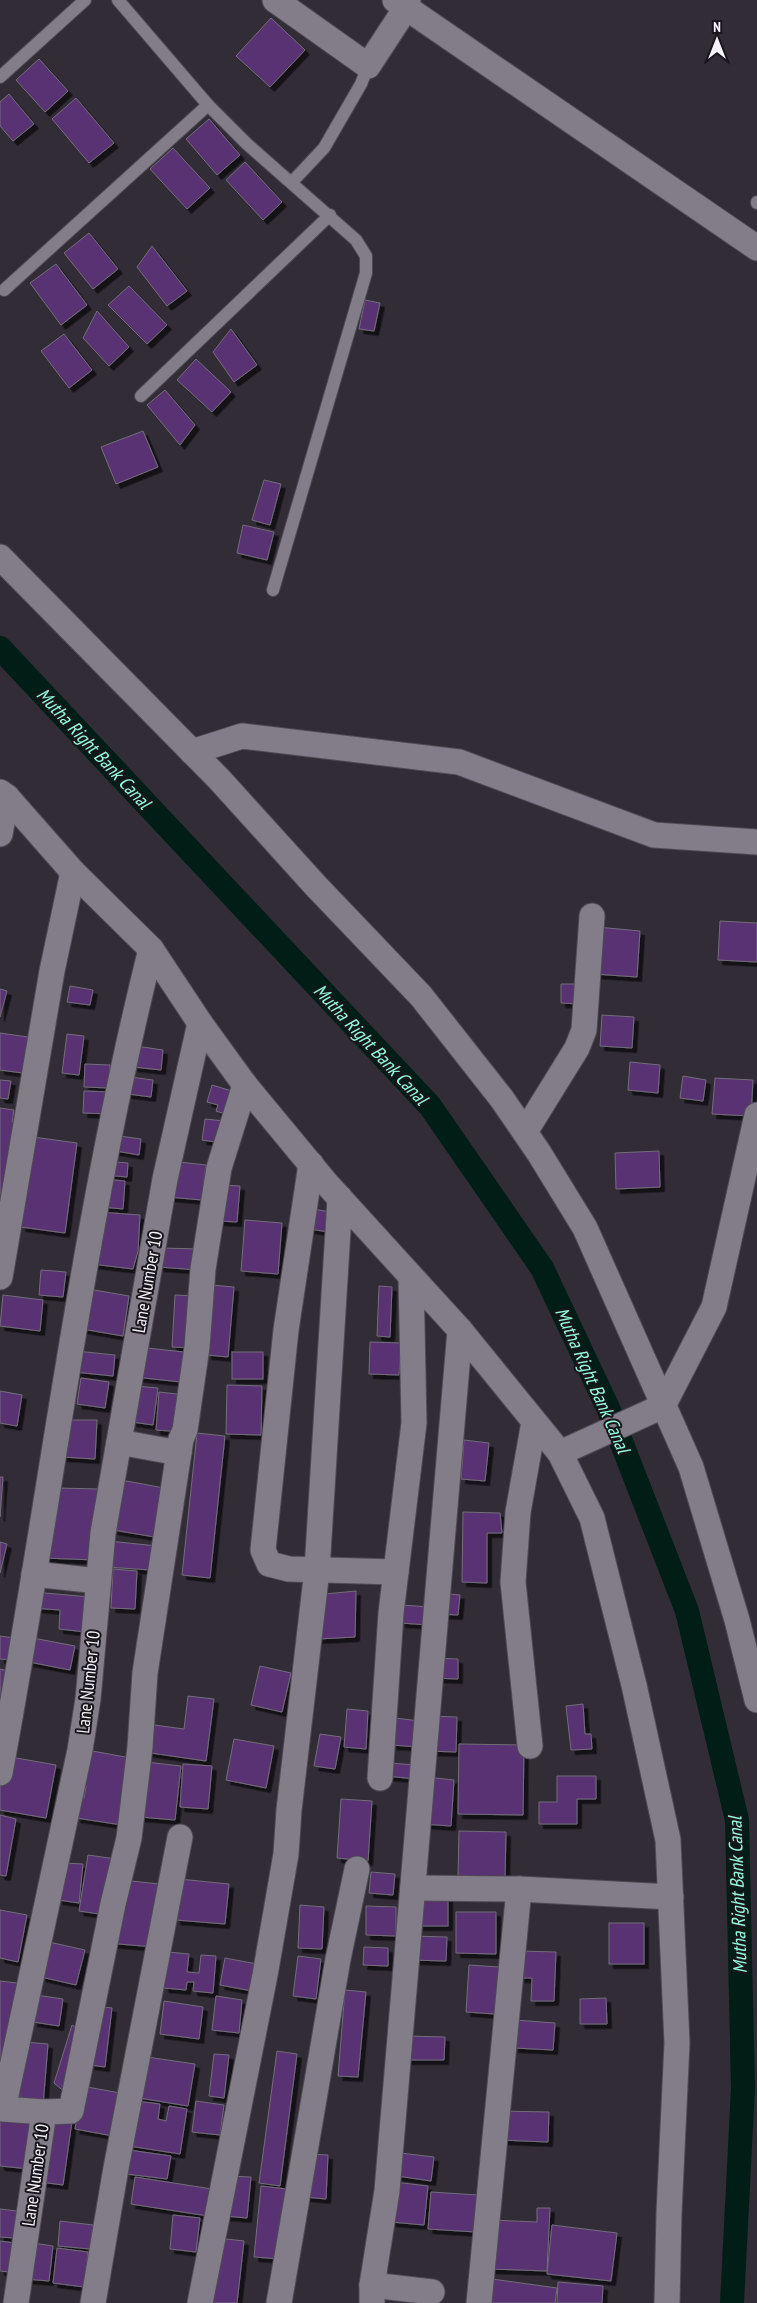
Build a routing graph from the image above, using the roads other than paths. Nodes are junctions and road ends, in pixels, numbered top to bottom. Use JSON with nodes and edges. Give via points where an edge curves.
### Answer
{"nodes":[{"id":1,"x":85,"y":0,"type":"edge"},
{"id":2,"x":118,"y":0,"type":"edge"},
{"id":3,"x":275,"y":0,"type":"edge"},
{"id":4,"x":403,"y":3,"type":"edge"},
{"id":5,"x":368,"y":66,"type":"junction"},
{"id":6,"x":0,"y":77,"type":"edge"},
{"id":7,"x":208,"y":105,"type":"junction"},
{"id":8,"x":292,"y":182,"type":"junction"},
{"id":9,"x":330,"y":216,"type":"junction"},
{"id":10,"x":757,"y":248,"type":"edge"},
{"id":11,"x":4,"y":290,"type":"dead end"},
{"id":12,"x":141,"y":396,"type":"dead end"},
{"id":13,"x":0,"y":556,"type":"edge"},
{"id":14,"x":273,"y":590,"type":"dead end"},
{"id":15,"x":192,"y":752,"type":"junction"},
{"id":16,"x":4,"y":795,"type":"edge"},
{"id":17,"x":0,"y":834,"type":"edge"},
{"id":18,"x":757,"y":842,"type":"edge"},
{"id":19,"x":73,"y":872,"type":"junction"},
{"id":20,"x":592,"y":916,"type":"dead end"},
{"id":21,"x":151,"y":949,"type":"junction"},
{"id":22,"x":200,"y":1023,"type":"junction"},
{"id":23,"x":245,"y":1085,"type":"junction"},
{"id":24,"x":757,"y":1116,"type":"edge"},
{"id":25,"x":524,"y":1132,"type":"junction"},
{"id":26,"x":311,"y":1164,"type":"junction"},
{"id":27,"x":340,"y":1198,"type":"junction"},
{"id":28,"x":0,"y":1277,"type":"edge"},
{"id":29,"x":411,"y":1277,"type":"junction"},
{"id":30,"x":460,"y":1330,"type":"junction"},
{"id":31,"x":653,"y":1411,"type":"junction"},
{"id":32,"x":534,"y":1422,"type":"junction"},
{"id":33,"x":119,"y":1442,"type":"junction"},
{"id":34,"x":179,"y":1454,"type":"junction"},
{"id":35,"x":560,"y":1454,"type":"junction"},
{"id":36,"x":317,"y":1570,"type":"junction"},
{"id":37,"x":396,"y":1572,"type":"junction"},
{"id":38,"x":34,"y":1574,"type":"junction"},
{"id":39,"x":98,"y":1581,"type":"junction"},
{"id":40,"x":757,"y":1700,"type":"edge"},
{"id":41,"x":530,"y":1746,"type":"dead end"},
{"id":42,"x":0,"y":1773,"type":"edge"},
{"id":43,"x":380,"y":1778,"type":"dead end"},
{"id":44,"x":180,"y":1837,"type":"dead end"},
{"id":45,"x":357,"y":1869,"type":"dead end"},
{"id":46,"x":413,"y":1888,"type":"junction"},
{"id":47,"x":519,"y":1889,"type":"junction"},
{"id":48,"x":671,"y":1897,"type":"junction"},
{"id":49,"x":44,"y":2112,"type":"junction"},
{"id":50,"x":432,"y":2292,"type":"dead end"},
{"id":51,"x":372,"y":2294,"type":"edge"},
{"id":52,"x":16,"y":2303,"type":"edge"},
{"id":53,"x":93,"y":2303,"type":"edge"},
{"id":54,"x":200,"y":2303,"type":"edge"},
{"id":55,"x":279,"y":2303,"type":"edge"},
{"id":56,"x":479,"y":2303,"type":"edge"},
{"id":57,"x":667,"y":2303,"type":"edge"}],
"edges":[{"from":1,"to":6,"type":"lane"},
{"from":2,"to":7,"type":"lane"},
{"from":3,"to":5,"type":"street"},
{"from":4,"to":5,"type":"street"},
{"from":4,"to":10,"type":"street"},
{"from":5,"to":8,"type":"lane","via":[[324,148]]},
{"from":7,"to":8,"type":"lane"},
{"from":7,"to":11,"type":"lane"},
{"from":8,"to":9,"type":"lane"},
{"from":9,"to":12,"type":"lane"},
{"from":9,"to":14,"type":"lane","via":[[356,240],[366,256],[366,273]]},
{"from":13,"to":15,"type":"street"},
{"from":15,"to":18,"type":"street","via":[[242,736],[459,762],[654,835]]},
{"from":15,"to":25,"type":"street","via":[[421,996]]},
{"from":16,"to":17,"type":"street"},
{"from":16,"to":19,"type":"street"},
{"from":19,"to":21,"type":"street"},
{"from":19,"to":28,"type":"street","via":[[52,971]]},
{"from":20,"to":25,"type":"street","via":[[584,1030],[578,1048]]},
{"from":21,"to":22,"type":"street"},
{"from":21,"to":38,"type":"street","via":[[104,1156]]},
{"from":22,"to":23,"type":"street"},
{"from":22,"to":33,"type":"street","name":"Lane Number 10","via":[[165,1179]]},
{"from":23,"to":26,"type":"street"},
{"from":23,"to":34,"type":"street","via":[[219,1168],[203,1269],[196,1356]]},
{"from":24,"to":31,"type":"street","via":[[714,1307]]},
{"from":25,"to":31,"type":"street","via":[[585,1228]]},
{"from":26,"to":27,"type":"street"},
{"from":26,"to":36,"type":"street","via":[[286,1330],[263,1550],[269,1564]]},
{"from":27,"to":29,"type":"street"},
{"from":27,"to":36,"type":"street"},
{"from":29,"to":30,"type":"street"},
{"from":29,"to":37,"type":"street","via":[[414,1423]]},
{"from":30,"to":32,"type":"street"},
{"from":30,"to":46,"type":"street"},
{"from":31,"to":35,"type":"street"},
{"from":31,"to":40,"type":"street","via":[[691,1467],[737,1620]]},
{"from":32,"to":35,"type":"street"},
{"from":32,"to":41,"type":"street","via":[[518,1512],[513,1582]]},
{"from":33,"to":34,"type":"street"},
{"from":33,"to":39,"type":"street","name":"Lane Number 10"},
{"from":34,"to":49,"type":"street","via":[[145,1673],[129,1838],[71,2111]]},
{"from":35,"to":48,"type":"street","via":[[592,1518],[632,1676],[668,1840]]},
{"from":36,"to":37,"type":"street"},
{"from":36,"to":54,"type":"street","via":[[282,1886]]},
{"from":37,"to":43,"type":"street"},
{"from":38,"to":39,"type":"street"},
{"from":38,"to":42,"type":"street"},
{"from":39,"to":49,"type":"street","name":"Lane Number 10","via":[[88,1699],[80,1750],[3,2109]]},
{"from":44,"to":53,"type":"street"},
{"from":45,"to":55,"type":"street","via":[[336,1968]]},
{"from":46,"to":47,"type":"street"},
{"from":46,"to":51,"type":"street","via":[[387,2190]]},
{"from":47,"to":48,"type":"street"},
{"from":47,"to":56,"type":"street"},
{"from":48,"to":57,"type":"street","via":[[677,2043]]},
{"from":49,"to":52,"type":"street","name":"Lane Number 10"},
{"from":50,"to":51,"type":"street"}]}
